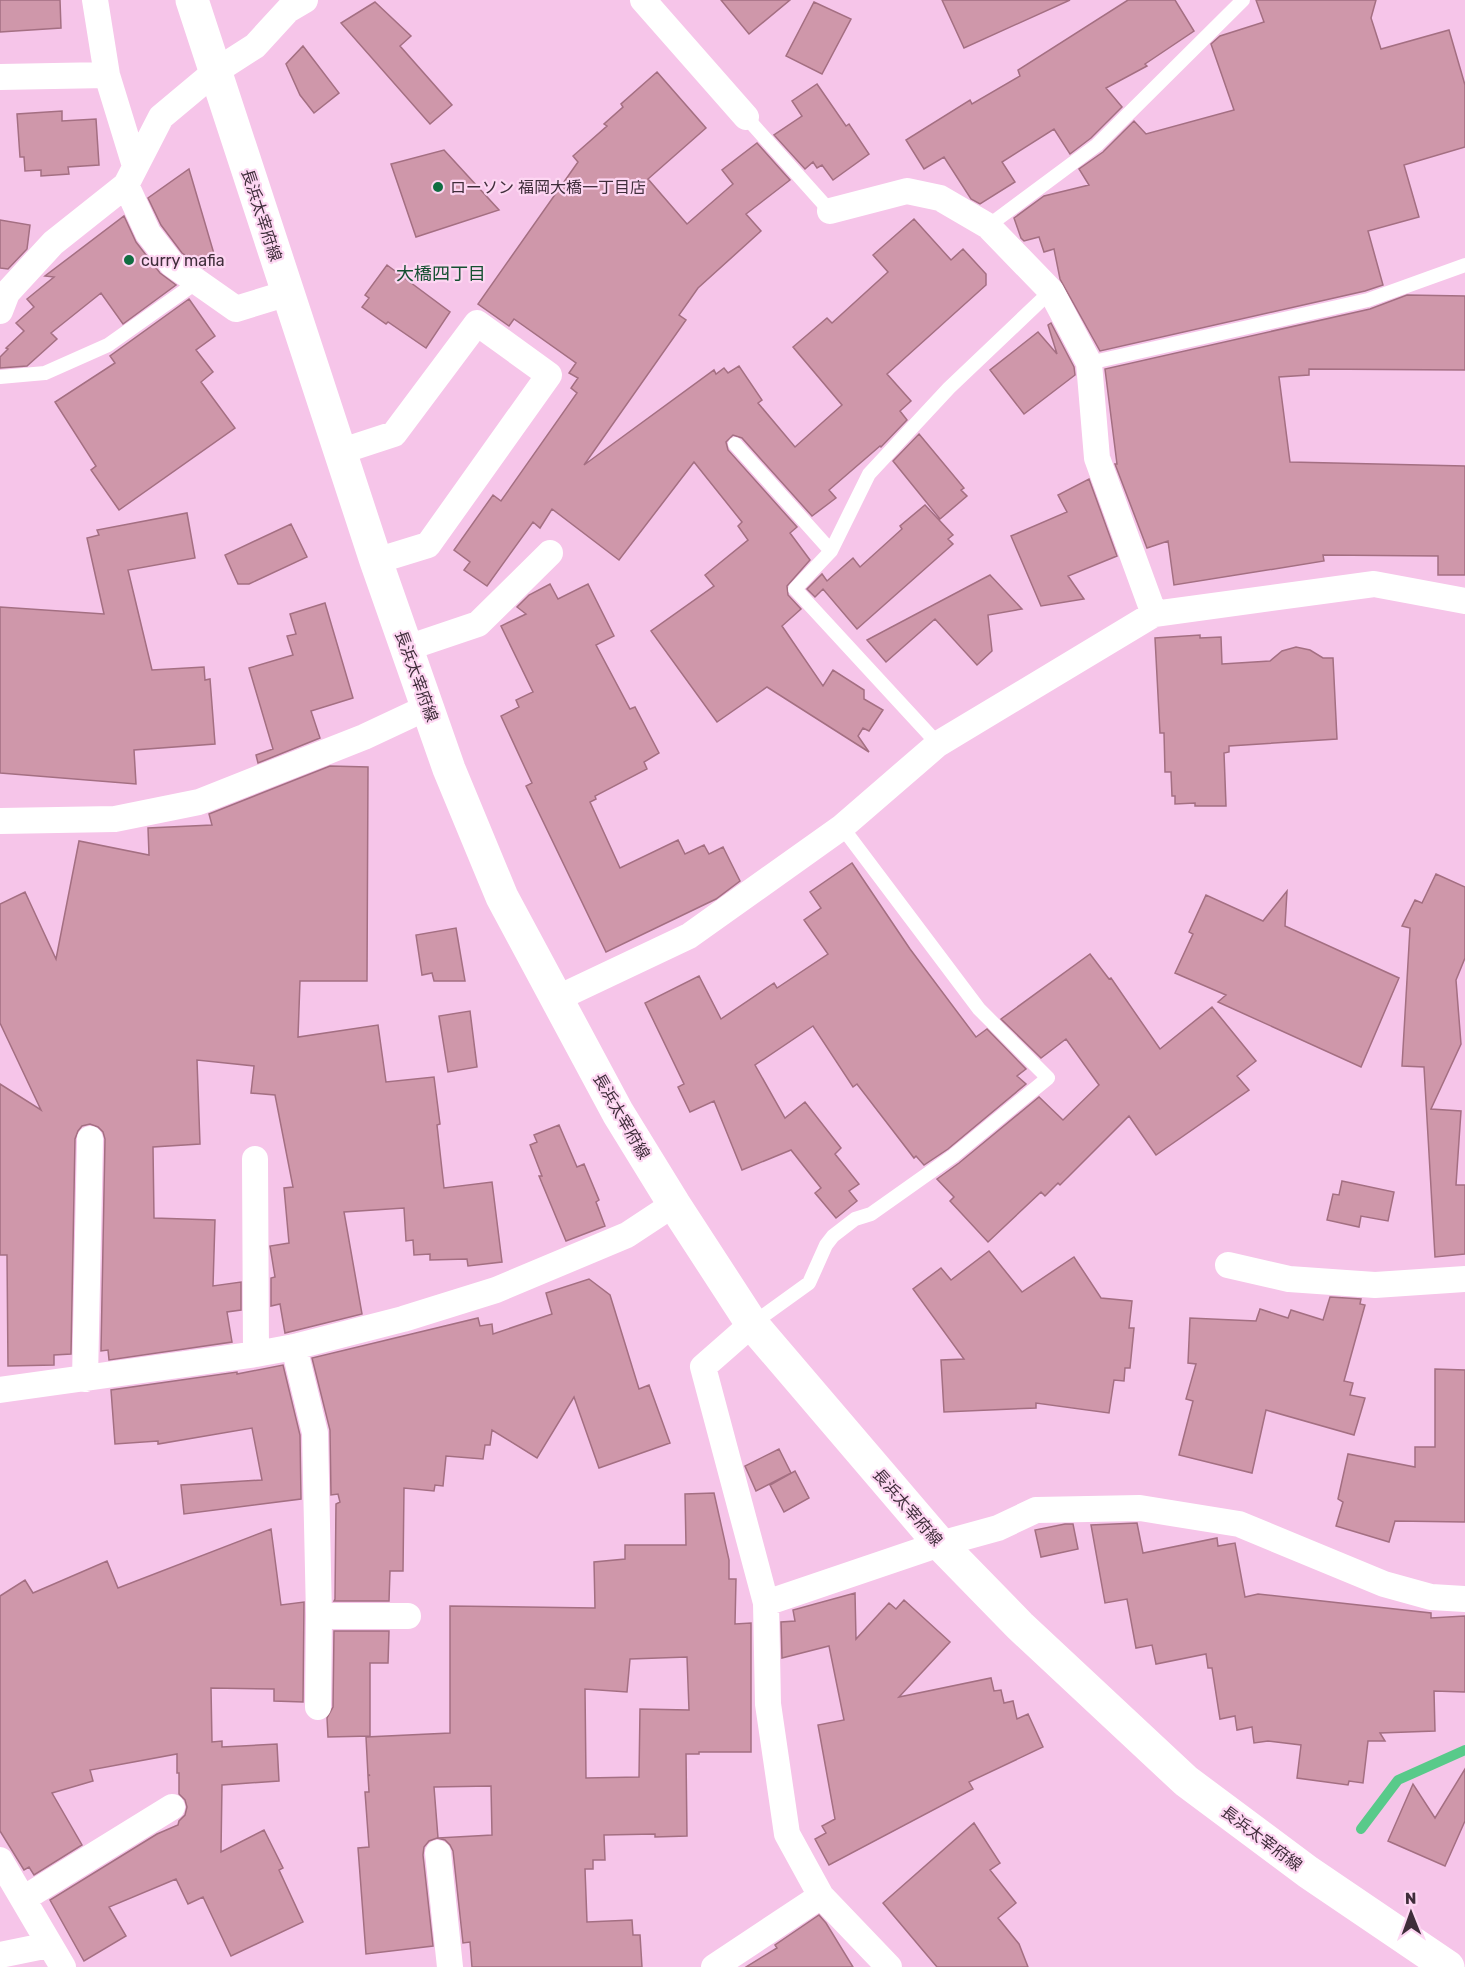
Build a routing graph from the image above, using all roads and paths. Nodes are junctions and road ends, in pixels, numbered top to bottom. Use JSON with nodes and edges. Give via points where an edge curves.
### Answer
{"nodes":[{"id":1,"x":95,"y":0,"type":"edge"},
{"id":2,"x":192,"y":0,"type":"edge"},
{"id":3,"x":305,"y":0,"type":"edge"},
{"id":4,"x":643,"y":0,"type":"edge"},
{"id":5,"x":1243,"y":0,"type":"edge"},
{"id":6,"x":216,"y":71,"type":"junction"},
{"id":7,"x":107,"y":75,"type":"junction"},
{"id":8,"x":0,"y":77,"type":"edge"},
{"id":9,"x":746,"y":117,"type":"joint"},
{"id":10,"x":131,"y":176,"type":"junction"},
{"id":11,"x":830,"y":211,"type":"joint"},
{"id":12,"x":988,"y":226,"type":"junction"},
{"id":13,"x":1465,"y":265,"type":"edge"},
{"id":14,"x":197,"y":282,"type":"junction"},
{"id":15,"x":1052,"y":291,"type":"junction"},
{"id":16,"x":288,"y":293,"type":"junction"},
{"id":17,"x":0,"y":311,"type":"edge"},
{"id":18,"x":1089,"y":363,"type":"junction"},
{"id":19,"x":0,"y":377,"type":"edge"},
{"id":20,"x":735,"y":444,"type":"dead end"},
{"id":21,"x":339,"y":452,"type":"junction"},
{"id":22,"x":831,"y":551,"type":"junction"},
{"id":23,"x":550,"y":553,"type":"dead end"},
{"id":24,"x":376,"y":561,"type":"junction"},
{"id":25,"x":1465,"y":601,"type":"edge"},
{"id":26,"x":1154,"y":614,"type":"junction"},
{"id":27,"x":407,"y":648,"type":"junction"},
{"id":28,"x":428,"y":707,"type":"junction"},
{"id":29,"x":938,"y":744,"type":"junction"},
{"id":30,"x":0,"y":821,"type":"edge"},
{"id":31,"x":842,"y":827,"type":"junction"},
{"id":32,"x":558,"y":998,"type":"junction"},
{"id":33,"x":90,"y":1139,"type":"dead end"},
{"id":34,"x":255,"y":1158,"type":"dead end"},
{"id":35,"x":674,"y":1204,"type":"junction"},
{"id":36,"x":1228,"y":1265,"type":"dead end"},
{"id":37,"x":1465,"y":1279,"type":"edge"},
{"id":38,"x":752,"y":1324,"type":"junction"},
{"id":39,"x":294,"y":1347,"type":"junction"},
{"id":40,"x":256,"y":1354,"type":"junction"},
{"id":41,"x":85,"y":1378,"type":"junction"},
{"id":42,"x":0,"y":1389,"type":"edge"},
{"id":43,"x":940,"y":1544,"type":"junction"},
{"id":44,"x":1465,"y":1599,"type":"edge"},
{"id":45,"x":766,"y":1603,"type":"junction"},
{"id":46,"x":319,"y":1616,"type":"junction"},
{"id":47,"x":408,"y":1616,"type":"dead end"},
{"id":48,"x":318,"y":1707,"type":"dead end"},
{"id":49,"x":172,"y":1807,"type":"dead end"},
{"id":50,"x":438,"y":1853,"type":"dead end"},
{"id":51,"x":0,"y":1860,"type":"edge"},
{"id":52,"x":820,"y":1896,"type":"junction"},
{"id":53,"x":23,"y":1899,"type":"junction"},
{"id":54,"x":49,"y":1945,"type":"junction"},
{"id":55,"x":0,"y":1955,"type":"edge"},
{"id":56,"x":63,"y":1967,"type":"edge"},
{"id":57,"x":450,"y":1967,"type":"edge"},
{"id":58,"x":714,"y":1967,"type":"edge"},
{"id":59,"x":889,"y":1967,"type":"edge"},
{"id":60,"x":1448,"y":1967,"type":"edge"}],
"edges":[{"from":1,"to":7,"type":"street"},
{"from":2,"to":6,"type":"street","name":"長浜太宰府線"},
{"from":3,"to":6,"type":"street","via":[[288,10],[255,46]]},
{"from":4,"to":9,"type":"street"},
{"from":5,"to":12,"type":"lane","via":[[1097,146]]},
{"from":6,"to":10,"type":"street","via":[[161,117]]},
{"from":6,"to":16,"type":"street","name":"長浜太宰府線"},
{"from":7,"to":8,"type":"street"},
{"from":7,"to":10,"type":"street"},
{"from":9,"to":11,"type":"lane"},
{"from":10,"to":14,"type":"street","via":[[148,233],[172,264]]},
{"from":10,"to":17,"type":"street","via":[[53,243],[7,293]]},
{"from":11,"to":12,"type":"street","via":[[907,191],[940,198]]},
{"from":12,"to":15,"type":"street"},
{"from":13,"to":18,"type":"lane","via":[[1368,300]]},
{"from":14,"to":16,"type":"street","via":[[236,309]]},
{"from":14,"to":19,"type":"lane","via":[[108,345],[45,373]]},
{"from":15,"to":18,"type":"street"},
{"from":15,"to":22,"type":"lane","via":[[949,388],[869,474]]},
{"from":16,"to":21,"type":"street","name":"長浜太宰府線"},
{"from":18,"to":26,"type":"street","via":[[1097,458]]},
{"from":20,"to":22,"type":"lane"},
{"from":21,"to":24,"type":"street","name":"長浜太宰府線"},
{"from":21,"to":24,"type":"street","via":[[394,434],[477,323],[549,375],[428,545]]},
{"from":22,"to":29,"type":"lane","via":[[795,589]]},
{"from":23,"to":27,"type":"street","via":[[478,624]]},
{"from":24,"to":27,"type":"street","name":"長浜太宰府線"},
{"from":25,"to":26,"type":"street","via":[[1374,584]]},
{"from":26,"to":29,"type":"street"},
{"from":27,"to":28,"type":"street","name":"長浜太宰府線"},
{"from":28,"to":30,"type":"street","via":[[364,737],[198,802],[115,819]]},
{"from":28,"to":32,"type":"street","name":"長浜太宰府線","via":[[502,897]]},
{"from":29,"to":31,"type":"street"},
{"from":31,"to":32,"type":"street","via":[[689,936]]},
{"from":31,"to":38,"type":"lane","via":[[979,1009],[1048,1078],[953,1156],[833,1236],[809,1283]]},
{"from":32,"to":35,"type":"street","name":"長浜太宰府線","via":[[618,1113]]},
{"from":33,"to":41,"type":"street"},
{"from":34,"to":40,"type":"street"},
{"from":35,"to":38,"type":"street","name":"長浜太宰府線"},
{"from":35,"to":39,"type":"street","via":[[627,1235],[496,1290]]},
{"from":36,"to":37,"type":"street","via":[[1289,1279],[1375,1285]]},
{"from":38,"to":43,"type":"street","name":"長浜太宰府線"},
{"from":38,"to":45,"type":"street","via":[[703,1367]]},
{"from":39,"to":40,"type":"street"},
{"from":39,"to":46,"type":"street","via":[[315,1433]]},
{"from":40,"to":41,"type":"street"},
{"from":41,"to":42,"type":"street"},
{"from":43,"to":44,"type":"street","via":[[998,1528],[1036,1510],[1140,1508],[1239,1524],[1384,1584],[1431,1597]]},
{"from":43,"to":45,"type":"street"},
{"from":43,"to":60,"type":"street","name":"長浜太宰府線","via":[[1020,1626],[1186,1781],[1308,1872]]},
{"from":45,"to":52,"type":"street","via":[[768,1704],[787,1834]]},
{"from":46,"to":47,"type":"street"},
{"from":46,"to":48,"type":"street"},
{"from":49,"to":53,"type":"street"},
{"from":50,"to":57,"type":"street"},
{"from":51,"to":53,"type":"street"},
{"from":52,"to":58,"type":"street"},
{"from":52,"to":59,"type":"street"},
{"from":53,"to":54,"type":"street"},
{"from":54,"to":55,"type":"street"},
{"from":54,"to":56,"type":"street"}]}
